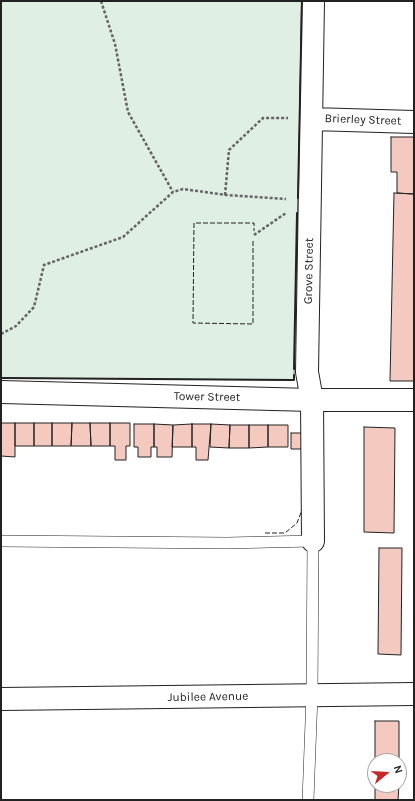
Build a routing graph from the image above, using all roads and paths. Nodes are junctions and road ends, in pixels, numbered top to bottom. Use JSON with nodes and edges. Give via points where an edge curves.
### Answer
{"nodes":[{"id":1,"x":101,"y":1,"type":"edge"},
{"id":2,"x":313,"y":1,"type":"edge"},
{"id":3,"x":312,"y":119,"type":"junction"},
{"id":4,"x":414,"y":122,"type":"edge"},
{"id":5,"x":173,"y":192,"type":"junction"},
{"id":6,"x":225,"y":195,"type":"junction"},
{"id":7,"x":290,"y":204,"type":"dead end"},
{"id":8,"x":293,"y":209,"type":"dead end"},
{"id":9,"x":254,"y":235,"type":"dead end"},
{"id":10,"x":1,"y":334,"type":"edge"},
{"id":11,"x":1,"y":392,"type":"edge"},
{"id":12,"x":312,"y":400,"type":"junction"},
{"id":13,"x":414,"y":400,"type":"edge"},
{"id":14,"x":1,"y":541,"type":"edge"},
{"id":15,"x":313,"y":541,"type":"junction"},
{"id":16,"x":414,"y":694,"type":"edge"},
{"id":17,"x":312,"y":696,"type":"junction"},
{"id":18,"x":1,"y":699,"type":"edge"},
{"id":19,"x":308,"y":800,"type":"edge"}],
"edges":[{"from":1,"to":5,"type":"path","via":[[115,44],[128,112]]},
{"from":2,"to":3,"type":"street","name":"Grove Street"},
{"from":3,"to":4,"type":"street","name":"Brierley Street"},
{"from":3,"to":6,"type":"path","via":[[264,118],[229,150]]},
{"from":3,"to":12,"type":"street","name":"Grove Street","via":[[307,372]]},
{"from":5,"to":6,"type":"path","via":[[183,189]]},
{"from":5,"to":10,"type":"path","via":[[123,237],[44,265],[34,307],[16,326]]},
{"from":6,"to":7,"type":"path","via":[[287,199]]},
{"from":8,"to":9,"type":"path"},
{"from":11,"to":12,"type":"street","name":"Tower Street"},
{"from":12,"to":13,"type":"street","name":"Tower Street"},
{"from":12,"to":15,"type":"street","name":"Grove Street"},
{"from":14,"to":15,"type":"lane"},
{"from":15,"to":17,"type":"lane"},
{"from":16,"to":17,"type":"street","name":"Jubilee Avenue"},
{"from":17,"to":18,"type":"street","name":"Jubilee Avenue"},
{"from":17,"to":19,"type":"lane"}]}
